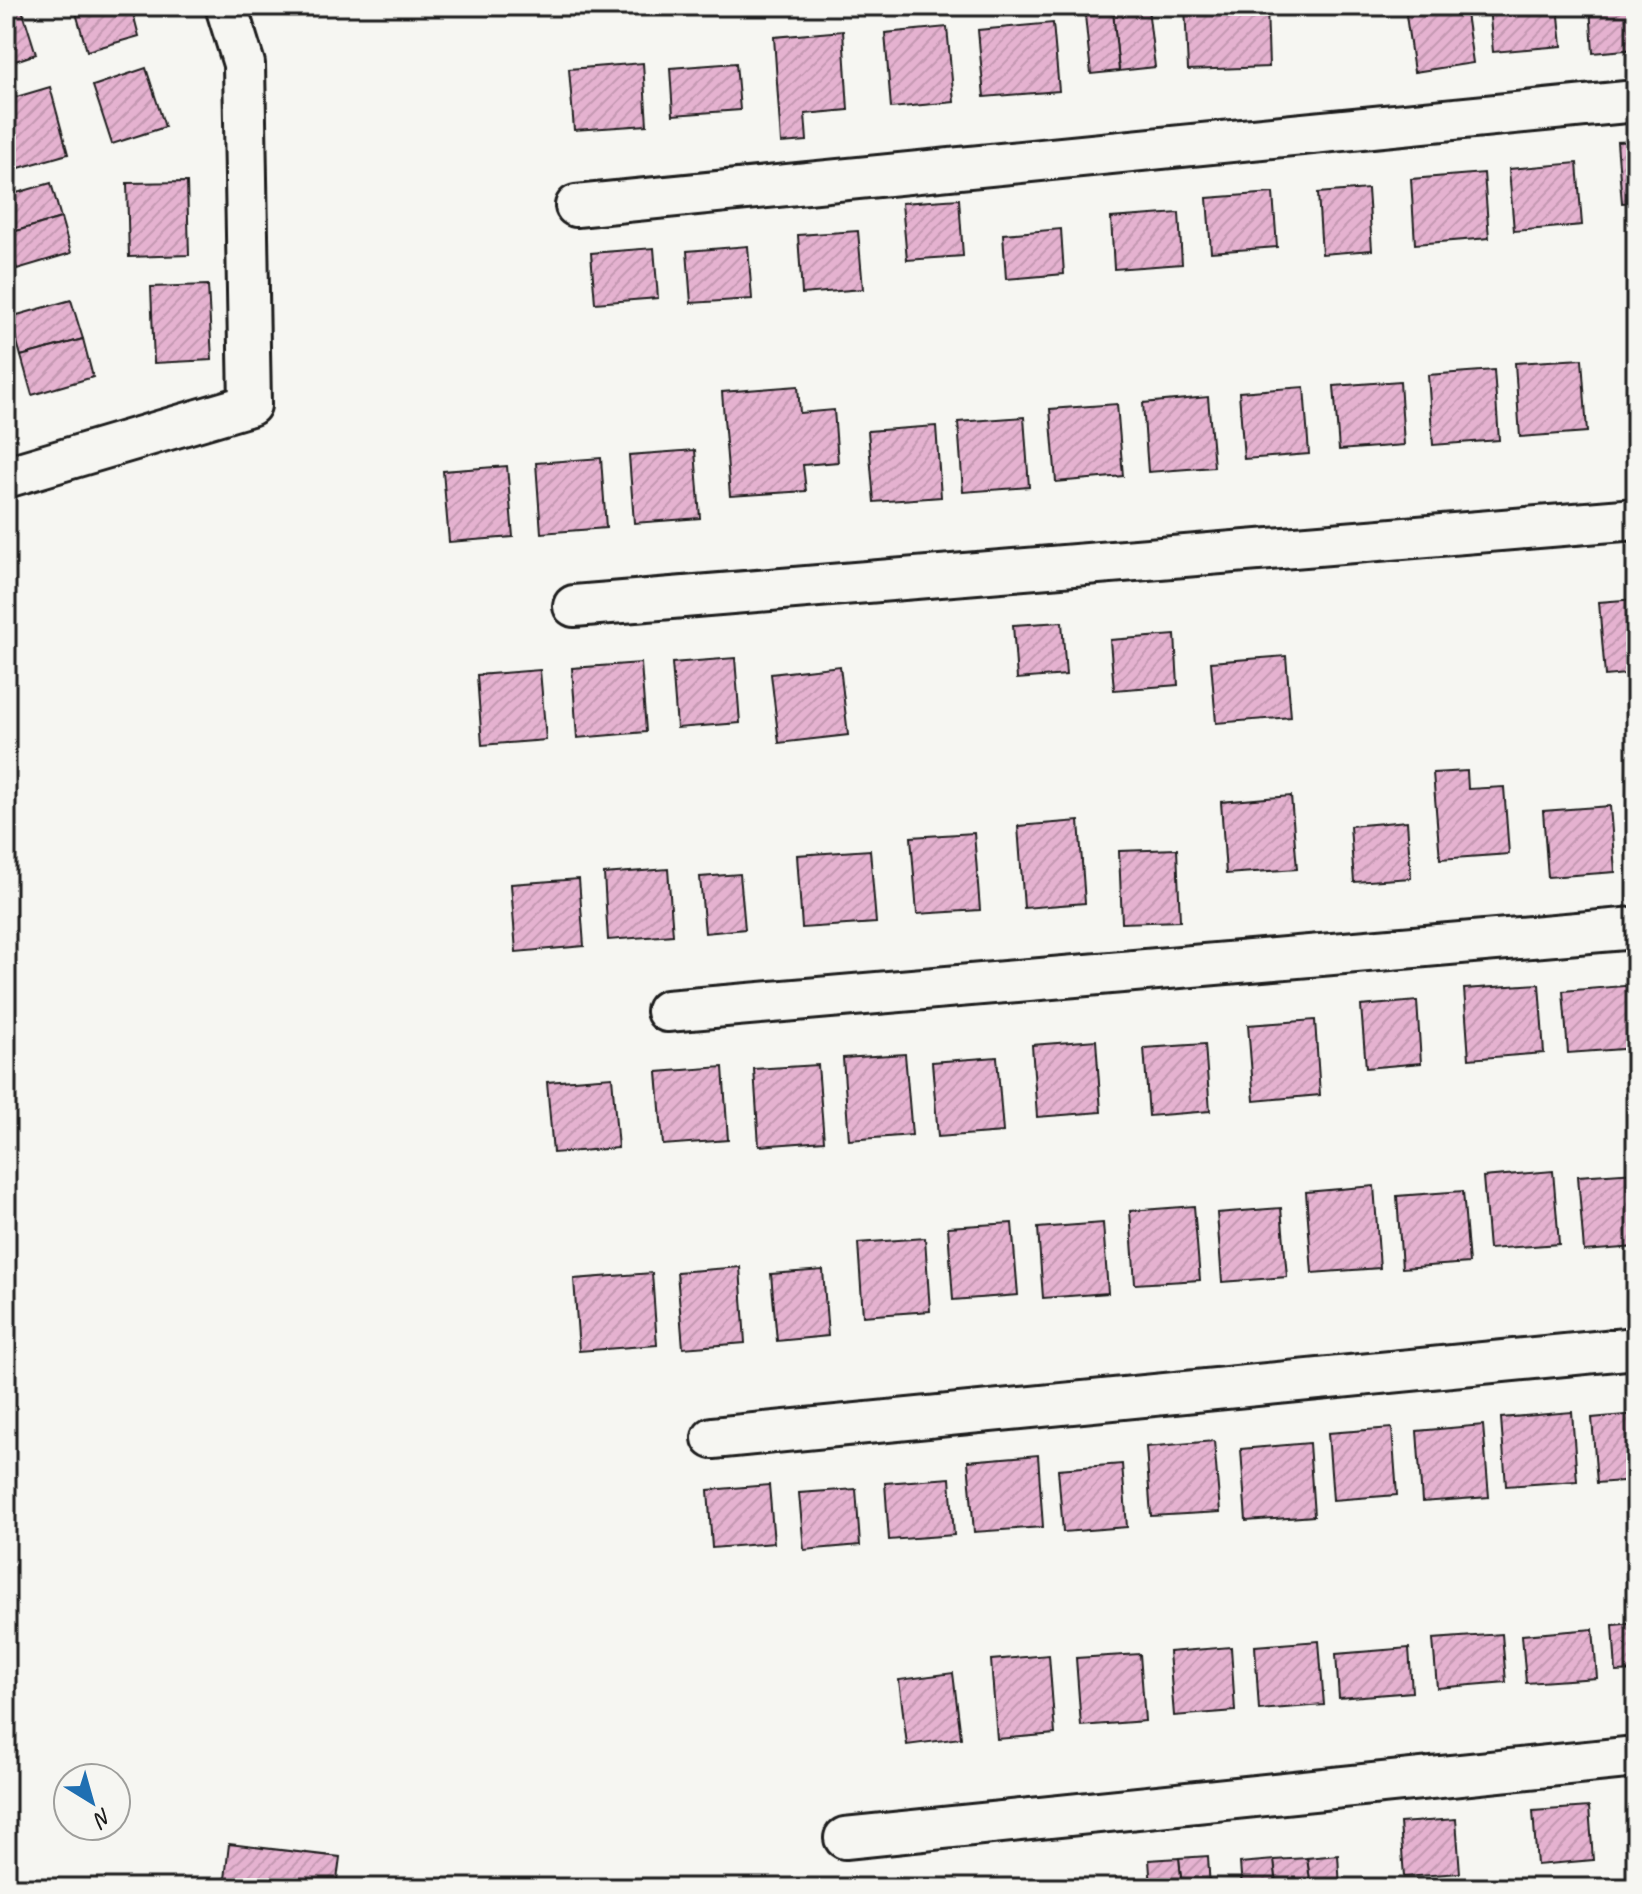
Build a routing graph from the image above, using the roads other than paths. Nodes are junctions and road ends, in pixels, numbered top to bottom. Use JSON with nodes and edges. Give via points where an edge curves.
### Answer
{"nodes":[{"id":1,"x":226,"y":6,"type":"edge"},
{"id":2,"x":1636,"y":101,"type":"edge"},
{"id":3,"x":576,"y":206,"type":"dead end"},
{"id":4,"x":6,"y":477,"type":"edge"},
{"id":5,"x":1636,"y":519,"type":"edge"},
{"id":6,"x":574,"y":606,"type":"dead end"},
{"id":7,"x":1636,"y":928,"type":"edge"},
{"id":8,"x":667,"y":1011,"type":"dead end"},
{"id":9,"x":1636,"y":1348,"type":"edge"},
{"id":10,"x":713,"y":1438,"type":"dead end"},
{"id":11,"x":1636,"y":1757,"type":"edge"},
{"id":12,"x":845,"y":1838,"type":"dead end"}],
"edges":[{"from":1,"to":4,"type":"lane","via":[[244,64],[250,405]]},
{"from":2,"to":3,"type":"lane"},
{"from":5,"to":6,"type":"lane"},
{"from":7,"to":8,"type":"lane"},
{"from":9,"to":10,"type":"lane"},
{"from":11,"to":12,"type":"lane"}]}
